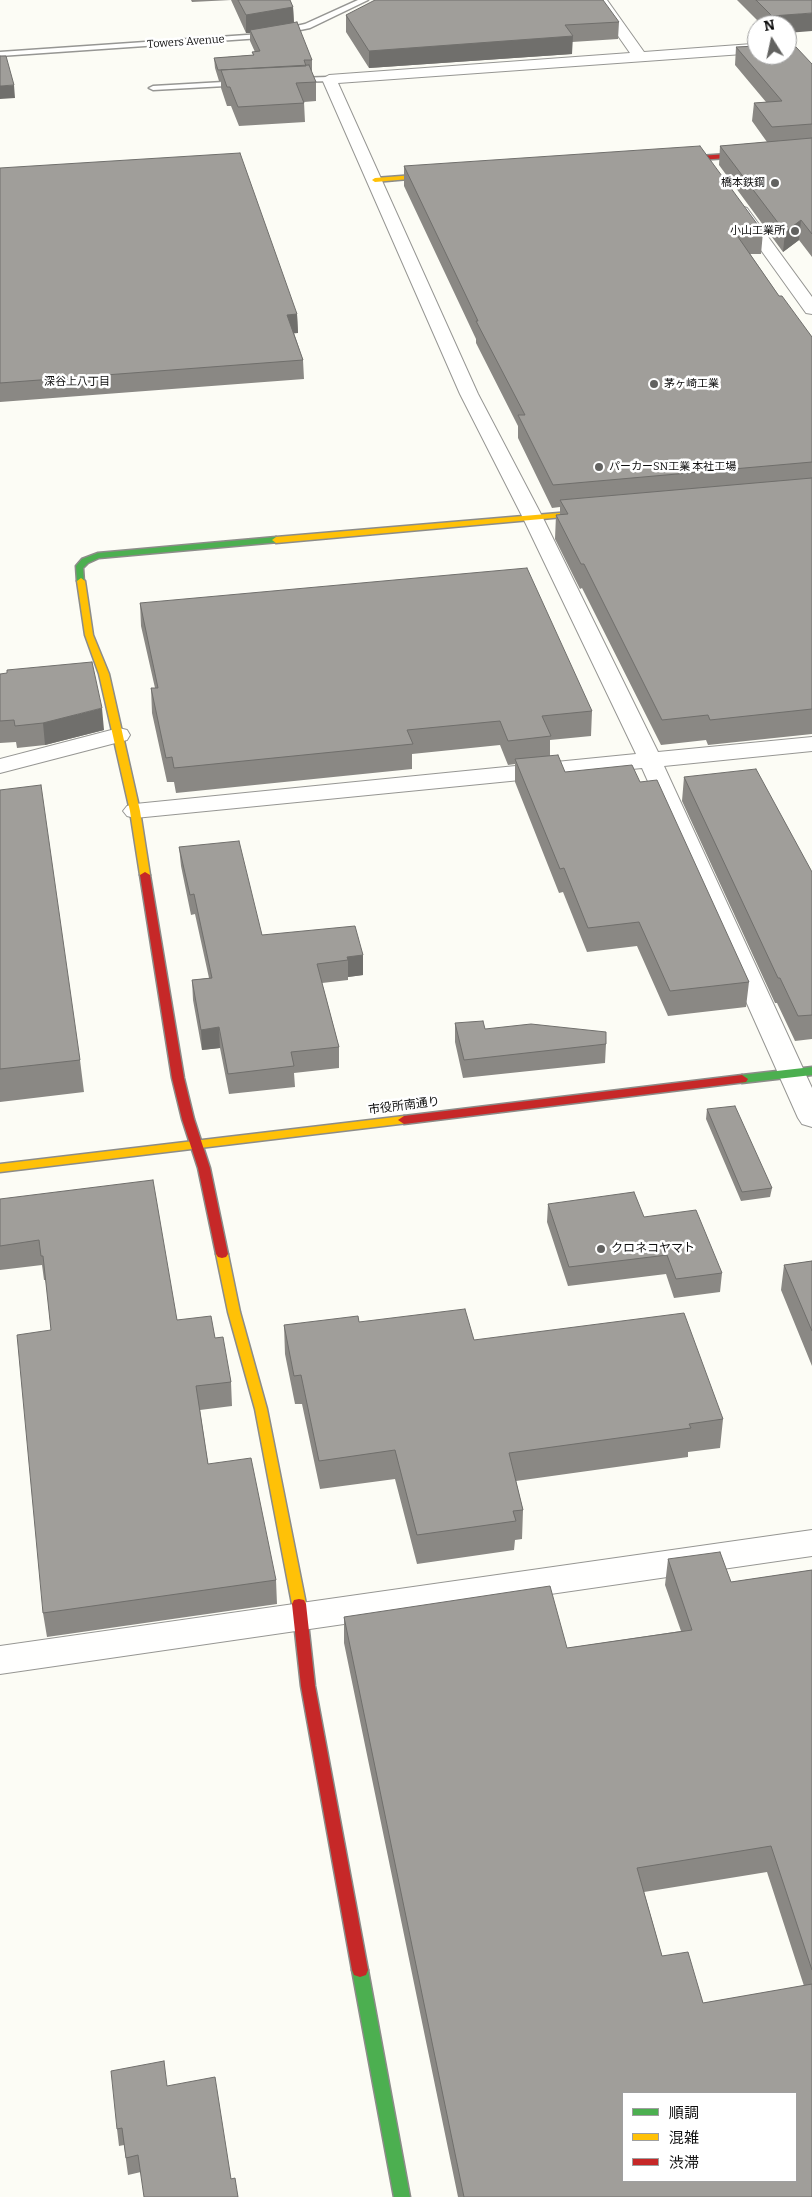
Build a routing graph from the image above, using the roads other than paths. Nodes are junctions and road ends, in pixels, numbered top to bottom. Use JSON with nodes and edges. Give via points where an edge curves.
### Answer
{"nodes":[{"id":1,"x":364,"y":0,"type":"edge"},
{"id":2,"x":600,"y":0,"type":"edge"},
{"id":3,"x":747,"y":50,"type":"edge"},
{"id":4,"x":0,"y":54,"type":"edge"},
{"id":5,"x":641,"y":57,"type":"junction"},
{"id":6,"x":330,"y":79,"type":"junction"},
{"id":7,"x":288,"y":80,"type":"edge"},
{"id":8,"x":250,"y":82,"type":"edge"},
{"id":9,"x":153,"y":88,"type":"dead end"},
{"id":10,"x":812,"y":150,"type":"edge"},
{"id":11,"x":703,"y":158,"type":"junction"},
{"id":12,"x":663,"y":160,"type":"edge"},
{"id":13,"x":454,"y":174,"type":"edge"},
{"id":14,"x":714,"y":174,"type":"edge"},
{"id":15,"x":375,"y":180,"type":"junction"},
{"id":16,"x":732,"y":198,"type":"edge"},
{"id":17,"x":812,"y":309,"type":"edge"},
{"id":18,"x":610,"y":511,"type":"edge"},
{"id":19,"x":532,"y":518,"type":"junction"},
{"id":20,"x":119,"y":735,"type":"junction"},
{"id":21,"x":812,"y":744,"type":"edge"},
{"id":22,"x":650,"y":760,"type":"junction"},
{"id":23,"x":0,"y":766,"type":"edge"},
{"id":24,"x":135,"y":810,"type":"junction"},
{"id":25,"x":801,"y":1072,"type":"edge"},
{"id":26,"x":812,"y":1118,"type":"edge"},
{"id":27,"x":196,"y":1145,"type":"junction"},
{"id":28,"x":0,"y":1168,"type":"edge"},
{"id":29,"x":812,"y":1543,"type":"edge"},
{"id":30,"x":301,"y":1616,"type":"junction"},
{"id":31,"x":0,"y":1660,"type":"edge"},
{"id":32,"x":402,"y":2197,"type":"edge"}],
"edges":[{"from":1,"to":4,"type":"lane","name":"Towers Avenue","via":[[307,26],[261,36]]},
{"from":2,"to":5,"type":"street"},
{"from":3,"to":5,"type":"street"},
{"from":5,"to":6,"type":"street"},
{"from":6,"to":7,"type":"lane"},
{"from":6,"to":15,"type":"street"},
{"from":8,"to":9,"type":"lane"},
{"from":10,"to":11,"type":"street"},
{"from":11,"to":12,"type":"street"},
{"from":11,"to":14,"type":"street"},
{"from":13,"to":15,"type":"street"},
{"from":15,"to":19,"type":"street","via":[[470,394]]},
{"from":16,"to":17,"type":"street"},
{"from":18,"to":19,"type":"street"},
{"from":19,"to":20,"type":"street","via":[[98,556],[85,561],[79,568],[89,636]]},
{"from":19,"to":22,"type":"street"},
{"from":20,"to":23,"type":"street"},
{"from":20,"to":24,"type":"street"},
{"from":21,"to":22,"type":"street"},
{"from":22,"to":24,"type":"street"},
{"from":22,"to":25,"type":"street"},
{"from":24,"to":27,"type":"street","via":[[178,1078]]},
{"from":25,"to":26,"type":"street"},
{"from":25,"to":27,"type":"street","name":"市役所南通り"},
{"from":27,"to":28,"type":"street","name":"市役所南通り"},
{"from":27,"to":30,"type":"street","via":[[204,1168],[234,1312],[261,1409]]},
{"from":29,"to":30,"type":"street"},
{"from":30,"to":31,"type":"street"},
{"from":30,"to":32,"type":"street","via":[[308,1686]]}]}
